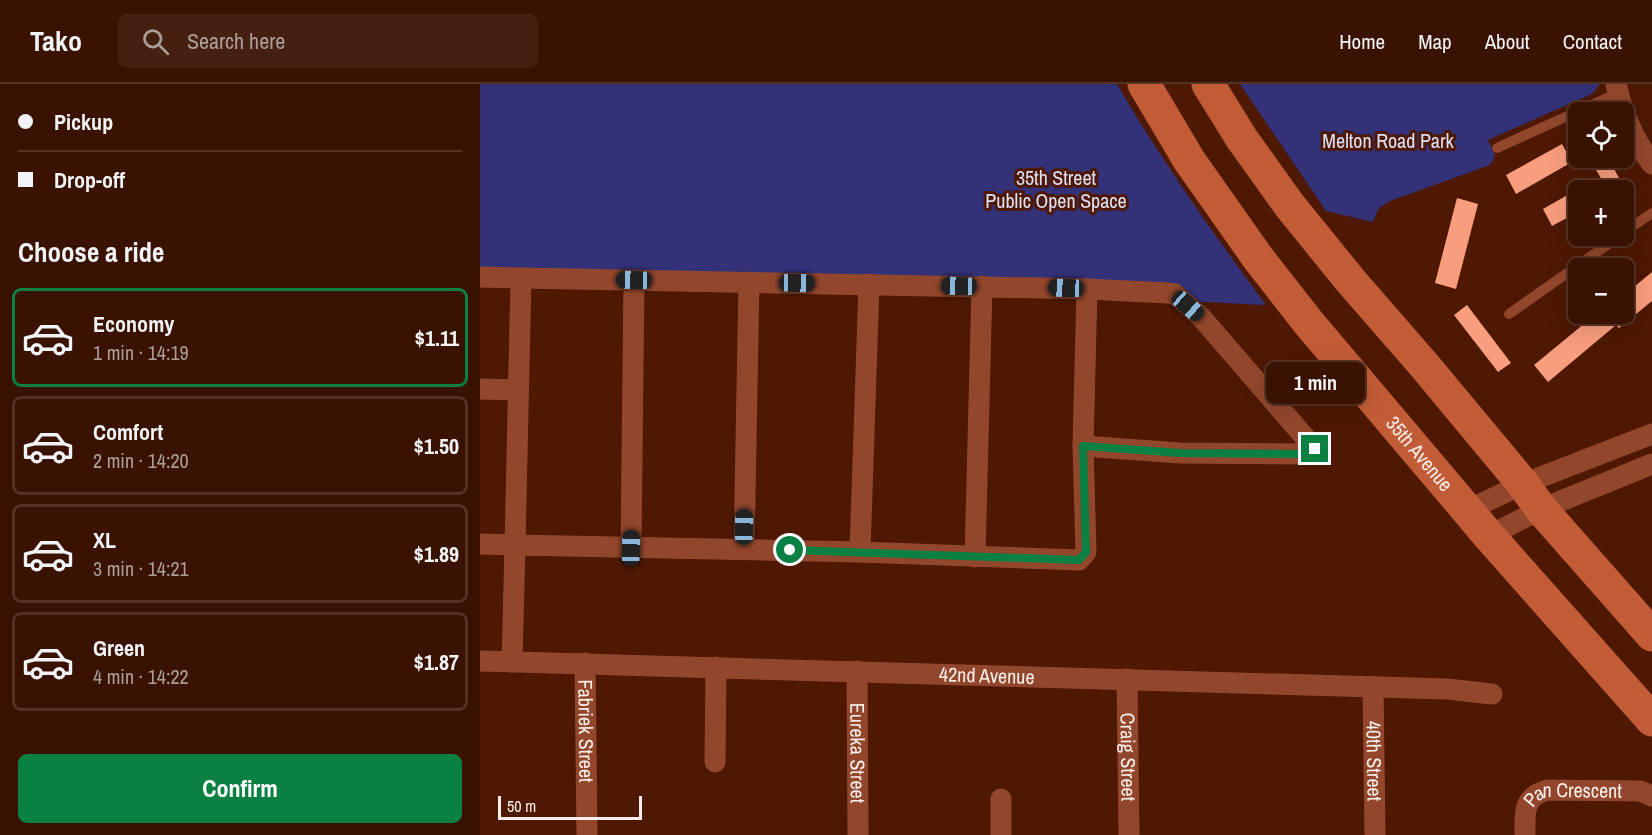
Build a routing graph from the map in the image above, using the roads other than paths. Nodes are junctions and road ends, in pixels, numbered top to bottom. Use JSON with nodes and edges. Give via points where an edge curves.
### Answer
{"nodes":[{"id":1,"x":1144,"y":84,"type":"edge"},
{"id":2,"x":1208,"y":84,"type":"edge"},
{"id":3,"x":1617,"y":89,"type":"edge"},
{"id":4,"x":1497,"y":148,"type":"dead end"},
{"id":5,"x":1652,"y":164,"type":"edge"},
{"id":6,"x":1652,"y":213,"type":"edge"},
{"id":7,"x":1634,"y":225,"type":"edge"},
{"id":8,"x":1604,"y":246,"type":"edge"},
{"id":9,"x":480,"y":277,"type":"edge"},
{"id":10,"x":520,"y":278,"type":"junction"},
{"id":11,"x":634,"y":280,"type":"junction"},
{"id":12,"x":749,"y":282,"type":"junction"},
{"id":13,"x":869,"y":284,"type":"junction"},
{"id":14,"x":982,"y":286,"type":"junction"},
{"id":15,"x":1087,"y":289,"type":"junction"},
{"id":16,"x":1509,"y":314,"type":"dead end"},
{"id":17,"x":480,"y":389,"type":"edge"},
{"id":18,"x":518,"y":390,"type":"junction"},
{"id":19,"x":1652,"y":434,"type":"edge"},
{"id":20,"x":1083,"y":446,"type":"junction"},
{"id":21,"x":1652,"y":464,"type":"edge"},
{"id":22,"x":1532,"y":497,"type":"junction"},
{"id":23,"x":1468,"y":510,"type":"junction"},
{"id":24,"x":1489,"y":536,"type":"junction"},
{"id":25,"x":480,"y":544,"type":"edge"},
{"id":26,"x":515,"y":545,"type":"junction"},
{"id":27,"x":631,"y":548,"type":"junction"},
{"id":28,"x":744,"y":549,"type":"junction"},
{"id":29,"x":860,"y":552,"type":"junction"},
{"id":30,"x":975,"y":557,"type":"junction"},
{"id":31,"x":1652,"y":635,"type":"edge"},
{"id":32,"x":480,"y":661,"type":"edge"},
{"id":33,"x":512,"y":662,"type":"junction"},
{"id":34,"x":585,"y":663,"type":"junction"},
{"id":35,"x":716,"y":667,"type":"junction"},
{"id":36,"x":857,"y":671,"type":"junction"},
{"id":37,"x":1127,"y":679,"type":"junction"},
{"id":38,"x":1373,"y":686,"type":"junction"},
{"id":39,"x":1492,"y":694,"type":"dead end"},
{"id":40,"x":1652,"y":720,"type":"edge"},
{"id":41,"x":715,"y":762,"type":"dead end"},
{"id":42,"x":1652,"y":796,"type":"edge"},
{"id":43,"x":1001,"y":799,"type":"dead end"},
{"id":44,"x":587,"y":835,"type":"edge"},
{"id":45,"x":858,"y":835,"type":"edge"},
{"id":46,"x":1001,"y":835,"type":"edge"},
{"id":47,"x":1129,"y":835,"type":"edge"},
{"id":48,"x":1375,"y":835,"type":"edge"},
{"id":49,"x":1525,"y":835,"type":"edge"}],
"edges":[{"from":1,"to":23,"type":"main road","name":"35th Avenue","via":[[1189,160],[1258,258]]},
{"from":2,"to":22,"type":"main road","via":[[1290,206]]},
{"from":3,"to":4,"type":"lane"},
{"from":3,"to":5,"type":"street","via":[[1635,136]]},
{"from":6,"to":7,"type":"lane"},
{"from":8,"to":16,"type":"lane"},
{"from":9,"to":10,"type":"street"},
{"from":10,"to":11,"type":"street"},
{"from":10,"to":18,"type":"street"},
{"from":11,"to":12,"type":"street"},
{"from":11,"to":27,"type":"street"},
{"from":12,"to":13,"type":"street"},
{"from":12,"to":28,"type":"street"},
{"from":13,"to":14,"type":"street"},
{"from":13,"to":29,"type":"street"},
{"from":14,"to":15,"type":"street"},
{"from":14,"to":30,"type":"street"},
{"from":15,"to":20,"type":"street"},
{"from":15,"to":20,"type":"street","via":[[1175,294],[1201,317],[1315,449],[1313,454],[1224,454]]},
{"from":17,"to":18,"type":"street"},
{"from":18,"to":26,"type":"street"},
{"from":19,"to":22,"type":"street"},
{"from":20,"to":30,"type":"street","via":[[1086,552],[1079,560]]},
{"from":21,"to":22,"type":"street"},
{"from":22,"to":23,"type":"street"},
{"from":22,"to":24,"type":"street"},
{"from":22,"to":31,"type":"main road"},
{"from":23,"to":24,"type":"main road","name":"35th Avenue"},
{"from":24,"to":40,"type":"main road","name":"35th Avenue"},
{"from":25,"to":26,"type":"street"},
{"from":26,"to":27,"type":"street"},
{"from":26,"to":33,"type":"street"},
{"from":27,"to":28,"type":"street"},
{"from":28,"to":29,"type":"street"},
{"from":29,"to":30,"type":"street"},
{"from":32,"to":33,"type":"street","name":"42nd Avenue"},
{"from":33,"to":34,"type":"street","name":"42nd Avenue"},
{"from":34,"to":35,"type":"street","name":"42nd Avenue"},
{"from":34,"to":44,"type":"street","name":"Fabriek Street"},
{"from":35,"to":36,"type":"street","name":"42nd Avenue"},
{"from":35,"to":41,"type":"street"},
{"from":36,"to":37,"type":"street","name":"42nd Avenue"},
{"from":36,"to":45,"type":"street","name":"Eureka Street"},
{"from":37,"to":38,"type":"street","name":"42nd Avenue"},
{"from":37,"to":47,"type":"street","name":"Craig Street"},
{"from":38,"to":39,"type":"street","name":"42nd Avenue"},
{"from":38,"to":48,"type":"street","name":"40th Street"},
{"from":42,"to":49,"type":"street","name":"Pan Crescent","via":[[1640,791],[1539,792],[1526,808]]},
{"from":43,"to":46,"type":"street"}]}
